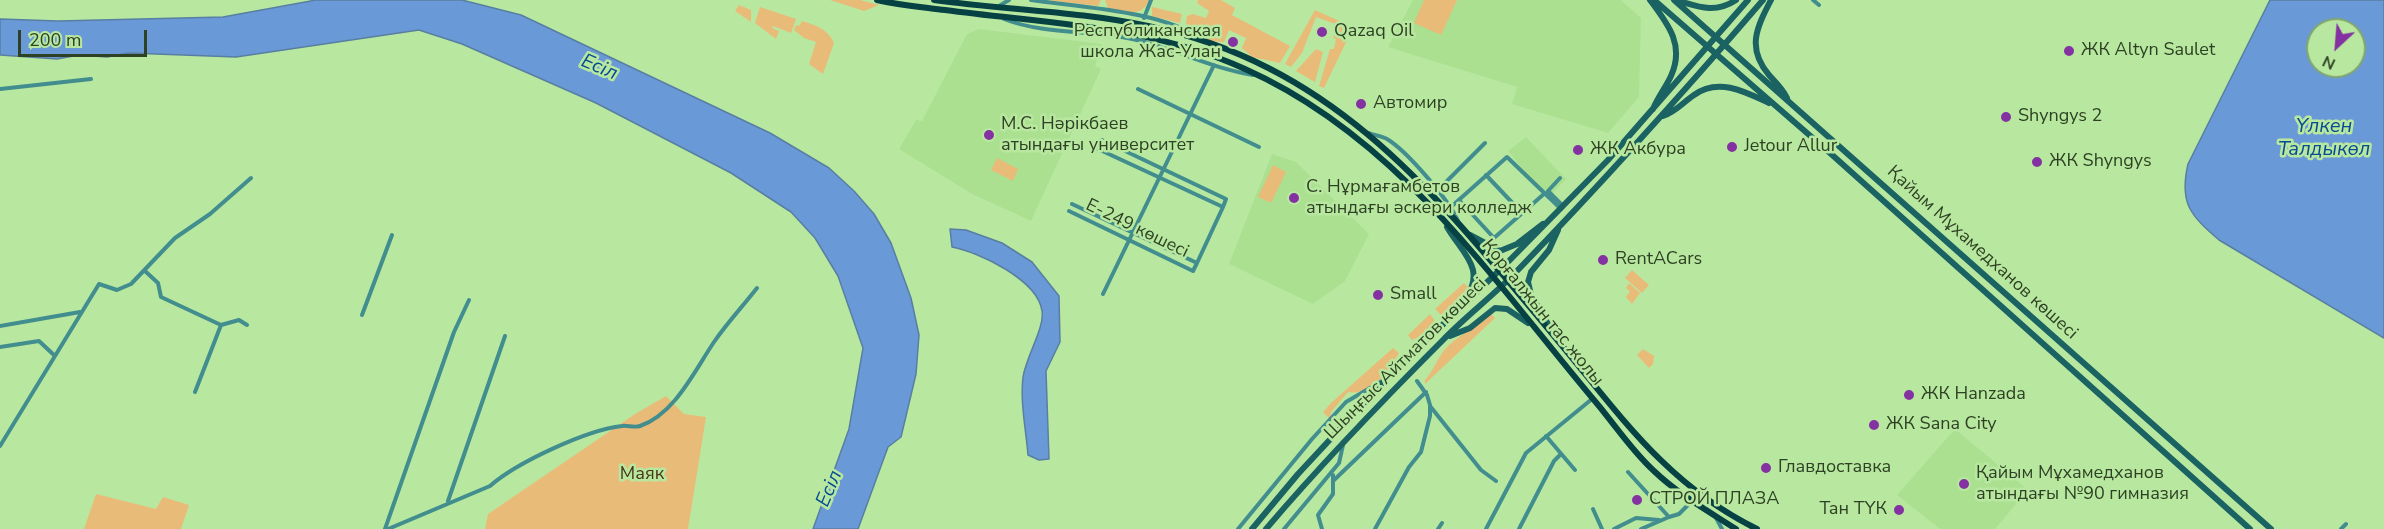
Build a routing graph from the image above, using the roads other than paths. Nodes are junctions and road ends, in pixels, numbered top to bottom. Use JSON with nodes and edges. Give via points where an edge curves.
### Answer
{"nodes":[{"id":1,"x":877,"y":0,"type":"edge"},
{"id":2,"x":934,"y":0,"type":"edge"},
{"id":3,"x":1009,"y":0,"type":"edge"},
{"id":4,"x":1031,"y":0,"type":"edge"},
{"id":5,"x":1151,"y":0,"type":"edge"},
{"id":6,"x":1650,"y":0,"type":"edge"},
{"id":7,"x":1654,"y":0,"type":"edge"},
{"id":8,"x":1675,"y":0,"type":"edge"},
{"id":9,"x":1737,"y":0,"type":"edge"},
{"id":10,"x":1748,"y":0,"type":"edge"},
{"id":11,"x":1763,"y":0,"type":"edge"},
{"id":12,"x":1771,"y":0,"type":"edge"},
{"id":13,"x":1813,"y":0,"type":"edge"},
{"id":14,"x":1819,"y":5,"type":"dead end"},
{"id":15,"x":997,"y":7,"type":"junction"},
{"id":16,"x":998,"y":17,"type":"junction"},
{"id":17,"x":1144,"y":18,"type":"junction"},
{"id":18,"x":1716,"y":37,"type":"junction"},
{"id":19,"x":1202,"y":40,"type":"junction"},
{"id":20,"x":1724,"y":45,"type":"junction"},
{"id":21,"x":1708,"y":47,"type":"junction"},
{"id":22,"x":1716,"y":54,"type":"junction"},
{"id":23,"x":1214,"y":65,"type":"junction"},
{"id":24,"x":1261,"y":76,"type":"junction"},
{"id":25,"x":91,"y":80,"type":"dead end"},
{"id":26,"x":0,"y":89,"type":"edge"},
{"id":27,"x":1138,"y":89,"type":"dead end"},
{"id":28,"x":1789,"y":101,"type":"junction"},
{"id":29,"x":1777,"y":107,"type":"junction"},
{"id":30,"x":1190,"y":113,"type":"junction"},
{"id":31,"x":1651,"y":114,"type":"junction"},
{"id":32,"x":1663,"y":116,"type":"junction"},
{"id":33,"x":1369,"y":133,"type":"junction"},
{"id":34,"x":1485,"y":143,"type":"dead end"},
{"id":35,"x":1259,"y":147,"type":"dead end"},
{"id":36,"x":1163,"y":169,"type":"junction"},
{"id":37,"x":1486,"y":175,"type":"junction"},
{"id":38,"x":251,"y":177,"type":"dead end"},
{"id":39,"x":1159,"y":178,"type":"junction"},
{"id":40,"x":1560,"y":178,"type":"dead end"},
{"id":41,"x":1437,"y":191,"type":"junction"},
{"id":42,"x":1545,"y":193,"type":"junction"},
{"id":43,"x":1459,"y":200,"type":"junction"},
{"id":44,"x":1072,"y":204,"type":"dead end"},
{"id":45,"x":1452,"y":206,"type":"junction"},
{"id":46,"x":1223,"y":207,"type":"junction"},
{"id":47,"x":1561,"y":210,"type":"junction"},
{"id":48,"x":1069,"y":211,"type":"dead end"},
{"id":49,"x":1522,"y":213,"type":"junction"},
{"id":50,"x":1440,"y":217,"type":"junction"},
{"id":51,"x":1560,"y":226,"type":"junction"},
{"id":52,"x":1930,"y":226,"type":"junction"},
{"id":53,"x":1462,"y":230,"type":"junction"},
{"id":54,"x":1132,"y":233,"type":"junction"},
{"id":55,"x":392,"y":235,"type":"dead end"},
{"id":56,"x":1921,"y":236,"type":"junction"},
{"id":57,"x":1129,"y":240,"type":"junction"},
{"id":58,"x":1197,"y":264,"type":"junction"},
{"id":59,"x":1499,"y":271,"type":"junction"},
{"id":60,"x":145,"y":272,"type":"junction"},
{"id":61,"x":1493,"y":277,"type":"junction"},
{"id":62,"x":1508,"y":280,"type":"junction"},
{"id":63,"x":1501,"y":286,"type":"junction"},
{"id":64,"x":757,"y":288,"type":"dead end"},
{"id":65,"x":1102,"y":294,"type":"dead end"},
{"id":66,"x":469,"y":300,"type":"dead end"},
{"id":67,"x":81,"y":312,"type":"junction"},
{"id":68,"x":1454,"y":313,"type":"junction"},
{"id":69,"x":362,"y":315,"type":"dead end"},
{"id":70,"x":1528,"y":323,"type":"junction"},
{"id":71,"x":221,"y":325,"type":"junction"},
{"id":72,"x":247,"y":325,"type":"dead end"},
{"id":73,"x":0,"y":326,"type":"edge"},
{"id":74,"x":505,"y":336,"type":"dead end"},
{"id":75,"x":1443,"y":339,"type":"junction"},
{"id":76,"x":1557,"y":339,"type":"junction"},
{"id":77,"x":0,"y":347,"type":"edge"},
{"id":78,"x":55,"y":356,"type":"junction"},
{"id":79,"x":1388,"y":377,"type":"junction"},
{"id":80,"x":1417,"y":381,"type":"dead end"},
{"id":81,"x":195,"y":392,"type":"dead end"},
{"id":82,"x":1426,"y":393,"type":"junction"},
{"id":83,"x":1592,"y":399,"type":"junction"},
{"id":84,"x":1430,"y":405,"type":"junction"},
{"id":85,"x":1546,"y":436,"type":"junction"},
{"id":86,"x":1344,"y":441,"type":"junction"},
{"id":87,"x":0,"y":446,"type":"edge"},
{"id":88,"x":1561,"y":454,"type":"junction"},
{"id":89,"x":1575,"y":470,"type":"dead end"},
{"id":90,"x":1628,"y":472,"type":"dead end"},
{"id":91,"x":1333,"y":475,"type":"dead end"},
{"id":92,"x":1333,"y":481,"type":"junction"},
{"id":93,"x":1496,"y":481,"type":"dead end"},
{"id":94,"x":1699,"y":494,"type":"junction"},
{"id":95,"x":1691,"y":501,"type":"junction"},
{"id":96,"x":448,"y":502,"type":"junction"},
{"id":97,"x":1593,"y":509,"type":"dead end"},
{"id":98,"x":1714,"y":516,"type":"junction"},
{"id":99,"x":1669,"y":517,"type":"junction"},
{"id":100,"x":1659,"y":520,"type":"junction"},
{"id":101,"x":1442,"y":523,"type":"dead end"},
{"id":102,"x":2346,"y":524,"type":"dead end"},
{"id":103,"x":387,"y":529,"type":"edge"},
{"id":104,"x":1238,"y":529,"type":"edge"},
{"id":105,"x":1252,"y":529,"type":"edge"},
{"id":106,"x":1266,"y":529,"type":"edge"},
{"id":107,"x":1284,"y":529,"type":"edge"},
{"id":108,"x":1322,"y":529,"type":"edge"},
{"id":109,"x":1376,"y":529,"type":"edge"},
{"id":110,"x":1438,"y":529,"type":"edge"},
{"id":111,"x":1486,"y":529,"type":"edge"},
{"id":112,"x":1519,"y":529,"type":"edge"},
{"id":113,"x":1602,"y":529,"type":"edge"},
{"id":114,"x":1614,"y":529,"type":"edge"},
{"id":115,"x":1641,"y":529,"type":"edge"},
{"id":116,"x":1722,"y":529,"type":"edge"},
{"id":117,"x":1736,"y":529,"type":"edge"},
{"id":118,"x":1757,"y":529,"type":"edge"},
{"id":119,"x":2250,"y":529,"type":"edge"},
{"id":120,"x":2271,"y":529,"type":"edge"},
{"id":121,"x":2341,"y":529,"type":"edge"}],
"edges":[{"from":1,"to":16,"type":"main road","name":"Қорғалжын тас жолы"},
{"from":2,"to":15,"type":"main road","name":"Қорғалжын тас жолы"},
{"from":3,"to":15,"type":"street"},
{"from":4,"to":17,"type":"street"},
{"from":5,"to":17,"type":"street"},
{"from":6,"to":31,"type":"main road","via":[[1672,32],[1677,51],[1670,78]]},
{"from":7,"to":21,"type":"main road","name":"Қайым Мұхамедханов көшесі"},
{"from":8,"to":9,"type":"main road","via":[[1714,9]]},
{"from":8,"to":18,"type":"main road","name":"Қайым Мұхамедханов көшесі"},
{"from":10,"to":18,"type":"main road","name":"Шыңғыс Айтматов көшесі"},
{"from":11,"to":20,"type":"main road","name":"Шыңғыс Айтматов көшесі"},
{"from":12,"to":28,"type":"main road","via":[[1755,36],[1757,54]]},
{"from":13,"to":14,"type":"street"},
{"from":15,"to":19,"type":"main road","name":"Қорғалжын тас жолы","via":[[1092,16]]},
{"from":16,"to":23,"type":"street","via":[[1028,29],[1102,33],[1141,41]]},
{"from":16,"to":24,"type":"main road","name":"Қорғалжын тас жолы","via":[[1149,36],[1220,58]]},
{"from":17,"to":19,"type":"street","via":[[1181,26]]},
{"from":18,"to":20,"type":"main road","name":"Қайым Мұхамедханов көшесі"},
{"from":18,"to":21,"type":"main road","name":"Шыңғыс Айтматов көшесі"},
{"from":19,"to":33,"type":"main road","name":"Қорғалжын тас жолы","via":[[1288,78]]},
{"from":20,"to":22,"type":"main road","name":"Шыңғыс Айтматов көшесі"},
{"from":20,"to":28,"type":"main road","name":"Қайым Мұхамедханов көшесі"},
{"from":21,"to":22,"type":"main road","name":"Қайым Мұхамедханов көшесі"},
{"from":21,"to":31,"type":"main road","name":"Шыңғыс Айтматов көшесі"},
{"from":22,"to":29,"type":"main road","name":"Қайым Мұхамедханов көшесі"},
{"from":22,"to":32,"type":"main road","name":"Шыңғыс Айтматов көшесі"},
{"from":23,"to":24,"type":"street"},
{"from":23,"to":30,"type":"street"},
{"from":24,"to":50,"type":"main road","name":"Қорғалжын тас жолы","via":[[1361,140],[1405,178]]},
{"from":25,"to":26,"type":"street"},
{"from":27,"to":30,"type":"street"},
{"from":28,"to":52,"type":"main road","name":"Қайым Мұхамедханов көшесі"},
{"from":29,"to":32,"type":"main road","via":[[1737,88],[1717,86],[1695,93],[1675,112]]},
{"from":29,"to":56,"type":"main road","name":"Қайым Мұхамедханов көшесі"},
{"from":30,"to":35,"type":"street"},
{"from":30,"to":36,"type":"street"},
{"from":31,"to":47,"type":"main road","name":"Шыңғыс Айтматов көшесі"},
{"from":32,"to":51,"type":"main road","name":"Шыңғыс Айтматов көшесі"},
{"from":33,"to":41,"type":"street","via":[[1400,149]]},
{"from":33,"to":53,"type":"main road","name":"Қорғалжын тас жолы","via":[[1440,201]]},
{"from":34,"to":41,"type":"street"},
{"from":36,"to":39,"type":"street"},
{"from":36,"to":39,"type":"street","via":[[1102,140],[1098,149]]},
{"from":36,"to":46,"type":"street","via":[[1226,199]]},
{"from":37,"to":42,"type":"street","via":[[1507,157]]},
{"from":37,"to":43,"type":"street"},
{"from":37,"to":49,"type":"street"},
{"from":38,"to":60,"type":"street","via":[[210,214],[175,238]]},
{"from":39,"to":46,"type":"street"},
{"from":39,"to":54,"type":"street"},
{"from":40,"to":47,"type":"street","via":[[1548,191]]},
{"from":41,"to":45,"type":"street"},
{"from":42,"to":47,"type":"street"},
{"from":42,"to":49,"type":"street"},
{"from":43,"to":45,"type":"street"},
{"from":43,"to":49,"type":"street","via":[[1494,238]]},
{"from":44,"to":54,"type":"street"},
{"from":45,"to":53,"type":"street"},
{"from":46,"to":58,"type":"street"},
{"from":47,"to":53,"type":"main road","via":[[1517,244],[1500,251]]},
{"from":47,"to":59,"type":"main road","name":"Шыңғыс Айтматов көшесі"},
{"from":48,"to":57,"type":"street","name":"Е-249 көшесі"},
{"from":50,"to":61,"type":"main road","name":"Қорғалжын тас жолы"},
{"from":50,"to":68,"type":"main road","via":[[1473,264],[1475,277]]},
{"from":51,"to":62,"type":"main road","name":"Шыңғыс Айтматов көшесі"},
{"from":51,"to":76,"type":"main road","via":[[1528,282],[1531,295]]},
{"from":52,"to":56,"type":"main road"},
{"from":52,"to":120,"type":"main road","name":"Қайым Мұхамедханов көшесі"},
{"from":53,"to":59,"type":"main road","name":"Қорғалжын тас жолы"},
{"from":54,"to":57,"type":"street"},
{"from":54,"to":58,"type":"street"},
{"from":55,"to":69,"type":"street"},
{"from":56,"to":119,"type":"main road","name":"Қайым Мұхамедханов көшесі"},
{"from":57,"to":58,"type":"street","name":"Е-249 көшесі","via":[[1193,271]]},
{"from":57,"to":65,"type":"street"},
{"from":59,"to":61,"type":"main road","name":"Шыңғыс Айтматов көшесі"},
{"from":59,"to":62,"type":"main road","name":"Қорғалжын тас жолы"},
{"from":60,"to":67,"type":"street","via":[[117,290],[99,284]]},
{"from":60,"to":71,"type":"street","via":[[158,283],[161,297]]},
{"from":61,"to":63,"type":"main road","name":"Қорғалжын тас жолы"},
{"from":61,"to":68,"type":"main road","name":"Шыңғыс Айтматов көшесі"},
{"from":62,"to":63,"type":"main road","name":"Шыңғыс Айтматов көшесі"},
{"from":62,"to":76,"type":"main road","name":"Қорғалжын тас жолы"},
{"from":63,"to":70,"type":"main road","name":"Қорғалжын тас жолы"},
{"from":63,"to":75,"type":"main road","name":"Шыңғыс Айтматов көшесі"},
{"from":64,"to":96,"type":"street","via":[[685,387],[650,420],[572,442],[503,474],[489,486]]},
{"from":66,"to":103,"type":"street","via":[[454,332]]},
{"from":67,"to":73,"type":"street"},
{"from":67,"to":78,"type":"street"},
{"from":68,"to":79,"type":"main road","name":"Шыңғыс Айтматов көшесі"},
{"from":70,"to":75,"type":"main road","via":[[1507,309],[1495,308],[1470,328]]},
{"from":70,"to":83,"type":"main road","name":"Қорғалжын тас жолы"},
{"from":71,"to":72,"type":"street","via":[[239,320]]},
{"from":71,"to":81,"type":"street"},
{"from":74,"to":96,"type":"street"},
{"from":75,"to":86,"type":"main road","name":"Шыңғыс Айтматов көшесі"},
{"from":76,"to":94,"type":"main road","name":"Қорғалжын тас жолы","via":[[1644,445]]},
{"from":77,"to":78,"type":"street","via":[[39,341]]},
{"from":78,"to":87,"type":"street"},
{"from":79,"to":104,"type":"street","via":[[1346,402]]},
{"from":79,"to":105,"type":"main road","name":"Шыңғыс Айтматов көшесі"},
{"from":80,"to":82,"type":"street"},
{"from":82,"to":84,"type":"street"},
{"from":82,"to":92,"type":"street"},
{"from":83,"to":85,"type":"street"},
{"from":83,"to":95,"type":"main road","name":"Қорғалжын тас жолы","via":[[1654,471]]},
{"from":84,"to":93,"type":"street","via":[[1481,470]]},
{"from":84,"to":109,"type":"street","via":[[1419,458],[1409,467]]},
{"from":85,"to":88,"type":"street"},
{"from":85,"to":111,"type":"street","via":[[1526,453]]},
{"from":86,"to":106,"type":"main road","name":"Шыңғыс Айтматов көшесі"},
{"from":86,"to":107,"type":"street","via":[[1339,463]]},
{"from":88,"to":89,"type":"street"},
{"from":88,"to":112,"type":"street"},
{"from":90,"to":99,"type":"street"},
{"from":91,"to":92,"type":"street"},
{"from":92,"to":108,"type":"street","via":[[1333,494],[1318,513]]},
{"from":94,"to":95,"type":"street"},
{"from":94,"to":118,"type":"main road","name":"Қорғалжын тас жолы"},
{"from":95,"to":98,"type":"main road","name":"Қорғалжын тас жолы"},
{"from":95,"to":99,"type":"street","via":[[1679,514]]},
{"from":96,"to":103,"type":"street"},
{"from":97,"to":113,"type":"street"},
{"from":98,"to":116,"type":"street"},
{"from":98,"to":117,"type":"main road","name":"Қорғалжын тас жолы"},
{"from":99,"to":100,"type":"street"},
{"from":100,"to":114,"type":"street","via":[[1636,518]]},
{"from":100,"to":115,"type":"street"},
{"from":101,"to":110,"type":"street"},
{"from":102,"to":121,"type":"street"}]}
